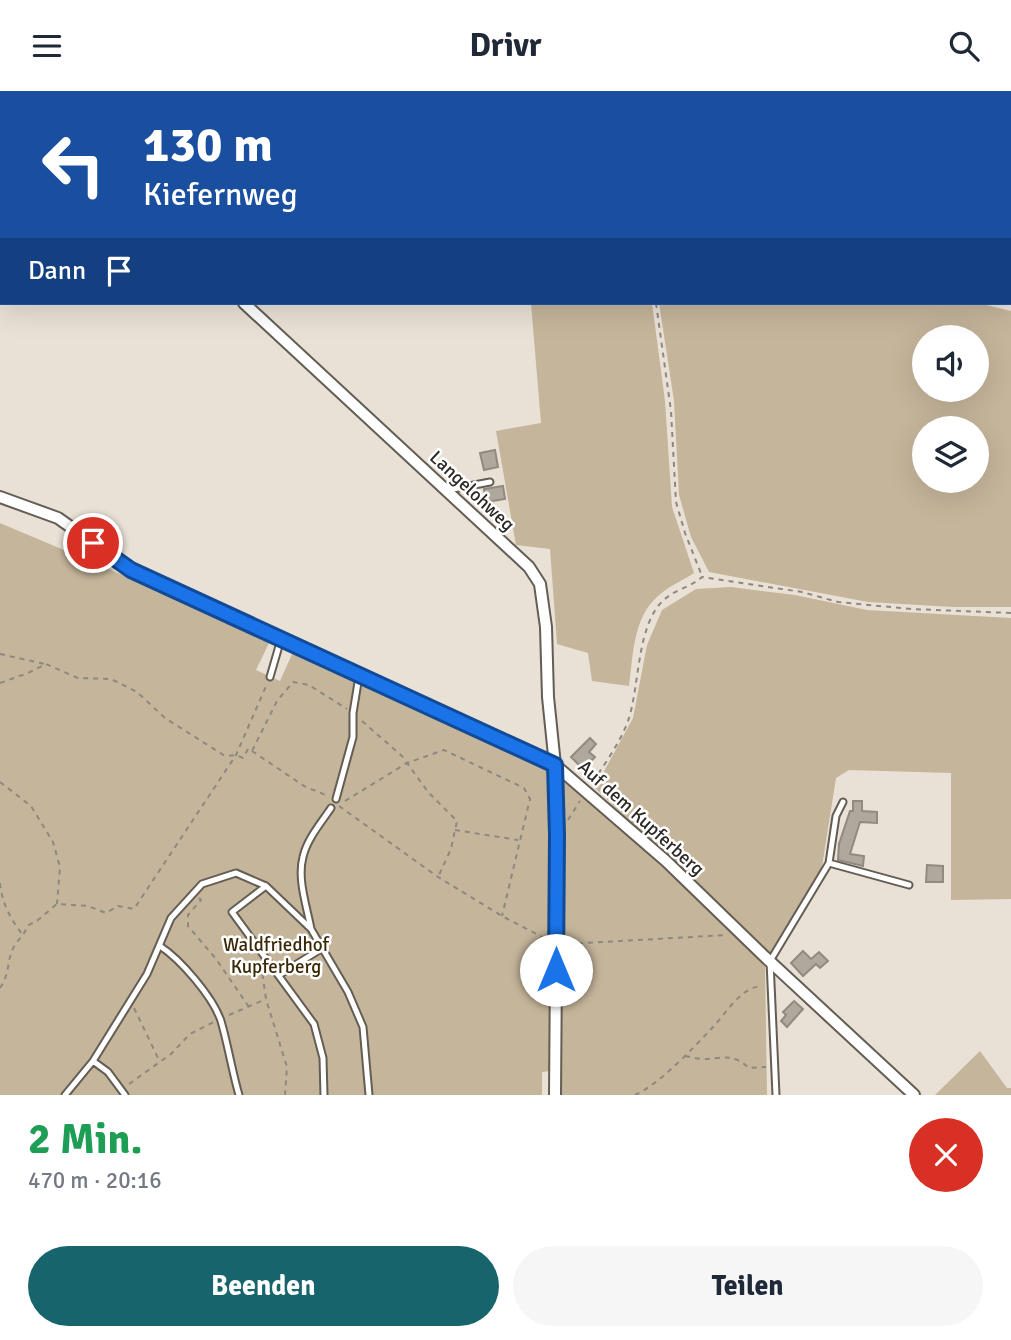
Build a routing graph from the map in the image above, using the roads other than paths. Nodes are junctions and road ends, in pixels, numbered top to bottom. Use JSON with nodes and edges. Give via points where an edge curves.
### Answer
{"nodes":[{"id":1,"x":246,"y":305,"type":"edge"},
{"id":2,"x":489,"y":482,"type":"dead end"},
{"id":3,"x":445,"y":491,"type":"junction"},
{"id":4,"x":0,"y":497,"type":"edge"},
{"id":5,"x":281,"y":639,"type":"junction"},
{"id":6,"x":359,"y":675,"type":"junction"},
{"id":7,"x":271,"y":677,"type":"road end"},
{"id":8,"x":555,"y":765,"type":"junction"},
{"id":9,"x":337,"y":802,"type":"road end"},
{"id":10,"x":843,"y":802,"type":"dead end"},
{"id":11,"x":331,"y":808,"type":"road end"},
{"id":12,"x":830,"y":863,"type":"junction"},
{"id":13,"x":909,"y":885,"type":"dead end"},
{"id":14,"x":266,"y":886,"type":"junction"},
{"id":15,"x":311,"y":929,"type":"junction"},
{"id":16,"x":160,"y":946,"type":"junction"},
{"id":17,"x":321,"y":949,"type":"junction"},
{"id":18,"x":770,"y":961,"type":"junction"},
{"id":19,"x":279,"y":975,"type":"junction"},
{"id":20,"x":93,"y":1061,"type":"junction"},
{"id":21,"x":124,"y":1092,"type":"edge"},
{"id":22,"x":65,"y":1095,"type":"edge"},
{"id":23,"x":239,"y":1095,"type":"edge"},
{"id":24,"x":324,"y":1095,"type":"edge"},
{"id":25,"x":369,"y":1095,"type":"edge"},
{"id":26,"x":555,"y":1095,"type":"edge"},
{"id":27,"x":776,"y":1095,"type":"edge"},
{"id":28,"x":914,"y":1095,"type":"edge"}],
"edges":[{"from":1,"to":3,"type":"street","name":"Langelohweg"},
{"from":2,"to":3,"type":"lane"},
{"from":3,"to":8,"type":"street","name":"Langelohweg","via":[[529,567],[540,584]]},
{"from":4,"to":5,"type":"street","via":[[58,518],[131,570]]},
{"from":5,"to":6,"type":"street"},
{"from":5,"to":7,"type":"lane"},
{"from":6,"to":8,"type":"street"},
{"from":6,"to":9,"type":"lane","via":[[353,737]]},
{"from":8,"to":18,"type":"street","name":"Auf dem Kupferberg","via":[[666,861]]},
{"from":8,"to":26,"type":"street","name":"Auf dem Kupferberg"},
{"from":10,"to":12,"type":"lane","via":[[836,816]]},
{"from":11,"to":15,"type":"lane","via":[[302,857]]},
{"from":12,"to":13,"type":"lane"},
{"from":12,"to":18,"type":"lane"},
{"from":14,"to":15,"type":"lane"},
{"from":14,"to":16,"type":"lane","via":[[236,873],[202,884],[171,918]]},
{"from":14,"to":19,"type":"lane","via":[[232,912]]},
{"from":15,"to":17,"type":"lane"},
{"from":16,"to":20,"type":"lane"},
{"from":16,"to":23,"type":"lane","via":[[175,955],[220,1019]]},
{"from":17,"to":19,"type":"lane"},
{"from":17,"to":25,"type":"lane","via":[[363,1027]]},
{"from":18,"to":27,"type":"lane"},
{"from":18,"to":28,"type":"street","name":"Auf dem Kupferberg"},
{"from":19,"to":24,"type":"lane","via":[[314,1024],[323,1058]]},
{"from":20,"to":21,"type":"lane"},
{"from":20,"to":22,"type":"lane"}]}
